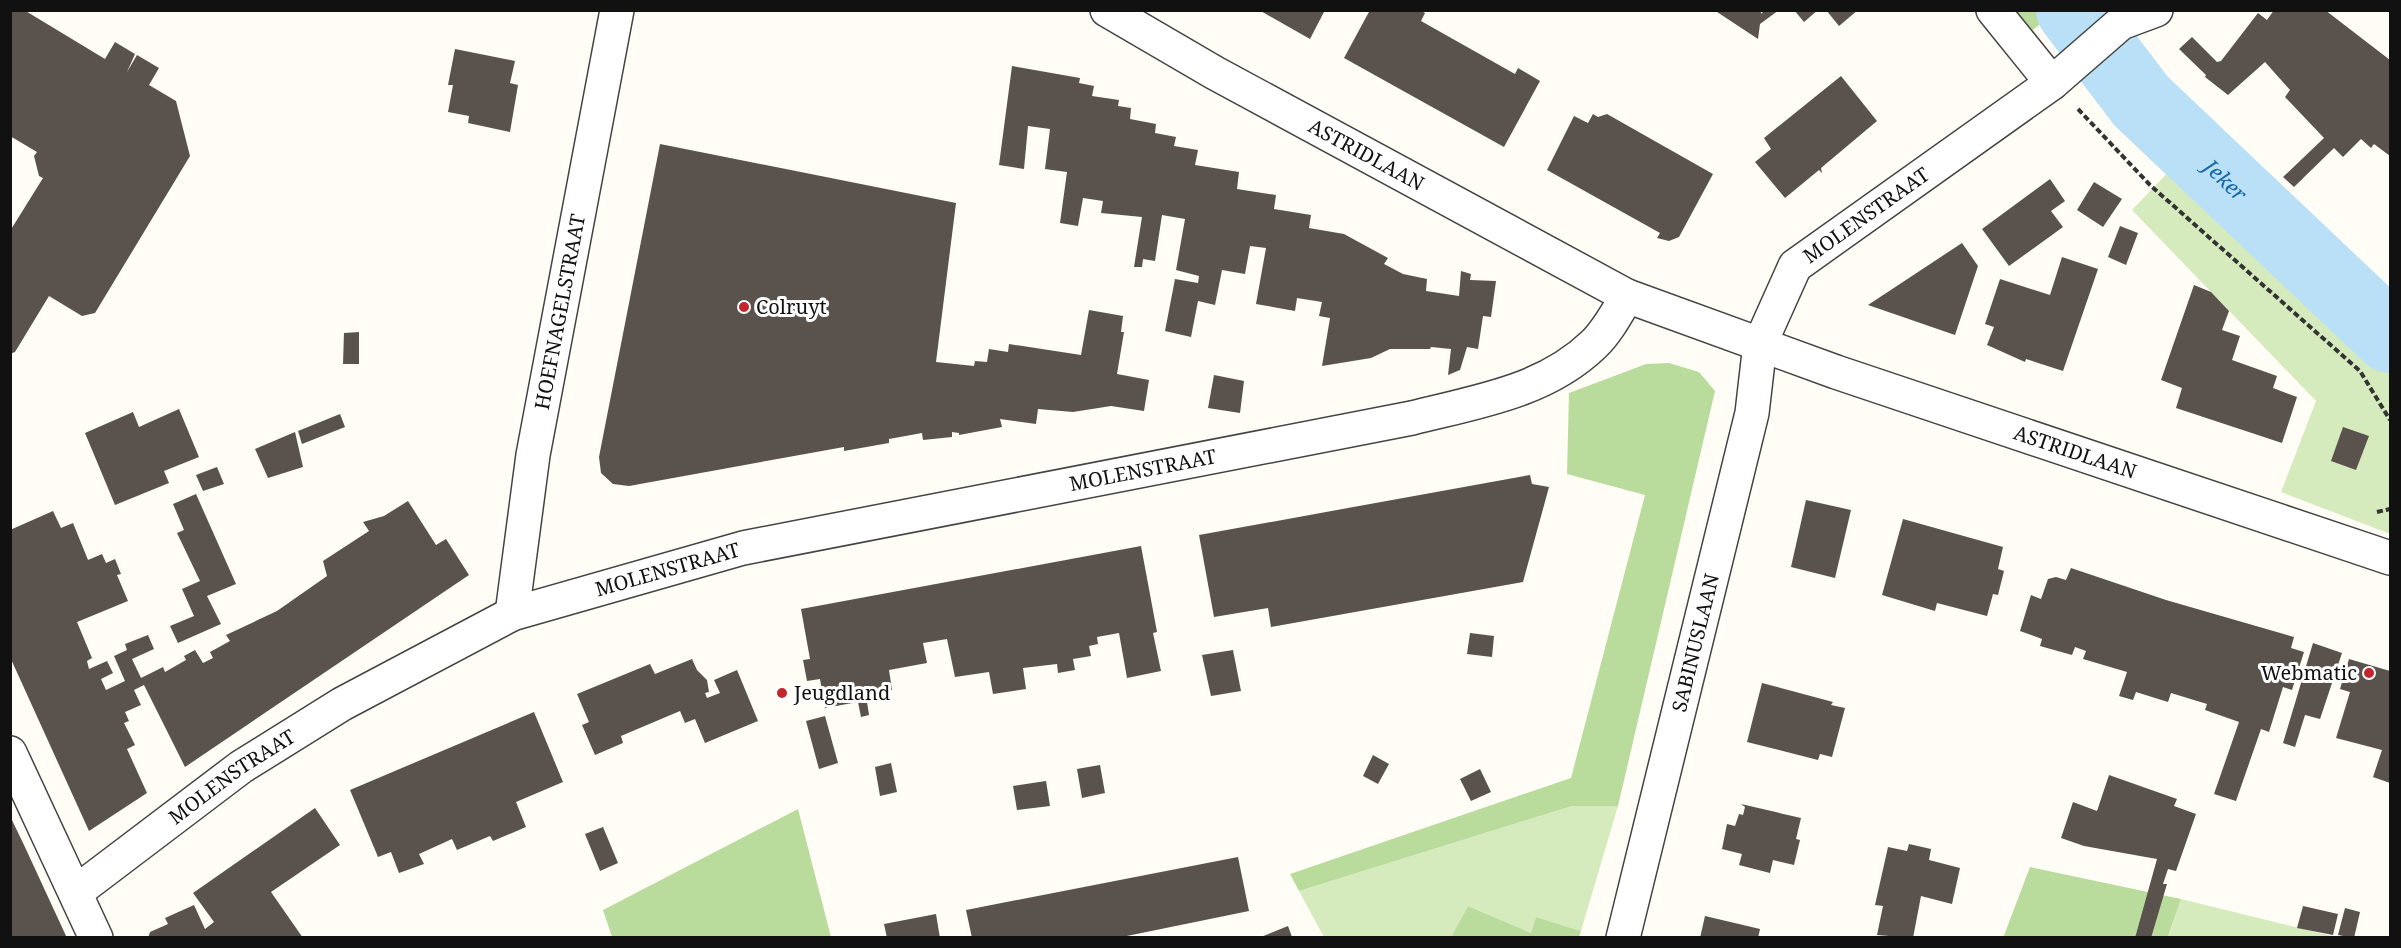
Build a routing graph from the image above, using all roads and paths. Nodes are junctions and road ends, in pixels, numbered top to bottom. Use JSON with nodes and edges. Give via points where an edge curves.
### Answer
{"nodes":[{"id":1,"x":618,"y":10,"type":"edge"},
{"id":2,"x":1107,"y":10,"type":"edge"},
{"id":3,"x":1993,"y":10,"type":"edge"},
{"id":4,"x":2156,"y":10,"type":"edge"},
{"id":5,"x":2123,"y":17,"type":"edge"},
{"id":6,"x":2052,"y":83,"type":"junction"},
{"id":7,"x":1627,"y":296,"type":"junction"},
{"id":8,"x":1760,"y":344,"type":"junction"},
{"id":9,"x":2391,"y":420,"type":"edge"},
{"id":10,"x":2391,"y":558,"type":"edge"},
{"id":11,"x":512,"y":614,"type":"junction"},
{"id":12,"x":10,"y":753,"type":"edge"},
{"id":13,"x":76,"y":892,"type":"junction"},
{"id":14,"x":96,"y":938,"type":"edge"},
{"id":15,"x":1623,"y":938,"type":"edge"}],
"edges":[{"from":1,"to":11,"type":"street","name":"HOEFNAGELSTRAAT","via":[[533,455]]},
{"from":2,"to":7,"type":"street","name":"ASTRIDLAAN","via":[[1215,73]]},
{"from":3,"to":6,"type":"street"},
{"from":4,"to":5,"type":"street","name":"MOLENSTRAAT"},
{"from":5,"to":6,"type":"street","name":"MOLENSTRAAT"},
{"from":6,"to":8,"type":"street","name":"MOLENSTRAAT","via":[[1795,266]]},
{"from":6,"to":9,"type":"path","via":[[2150,184],[2360,371]]},
{"from":7,"to":8,"type":"street"},
{"from":7,"to":11,"type":"street","name":"MOLENSTRAAT","via":[[1593,345],[1539,382],[1495,398],[743,548]]},
{"from":8,"to":10,"type":"street","name":"ASTRIDLAAN"},
{"from":8,"to":15,"type":"street","name":"SABINUSLAAN","via":[[1752,413]]},
{"from":11,"to":13,"type":"street","name":"MOLENSTRAAT","via":[[342,704],[241,767]]},
{"from":12,"to":13,"type":"street"},
{"from":13,"to":14,"type":"street"}]}
